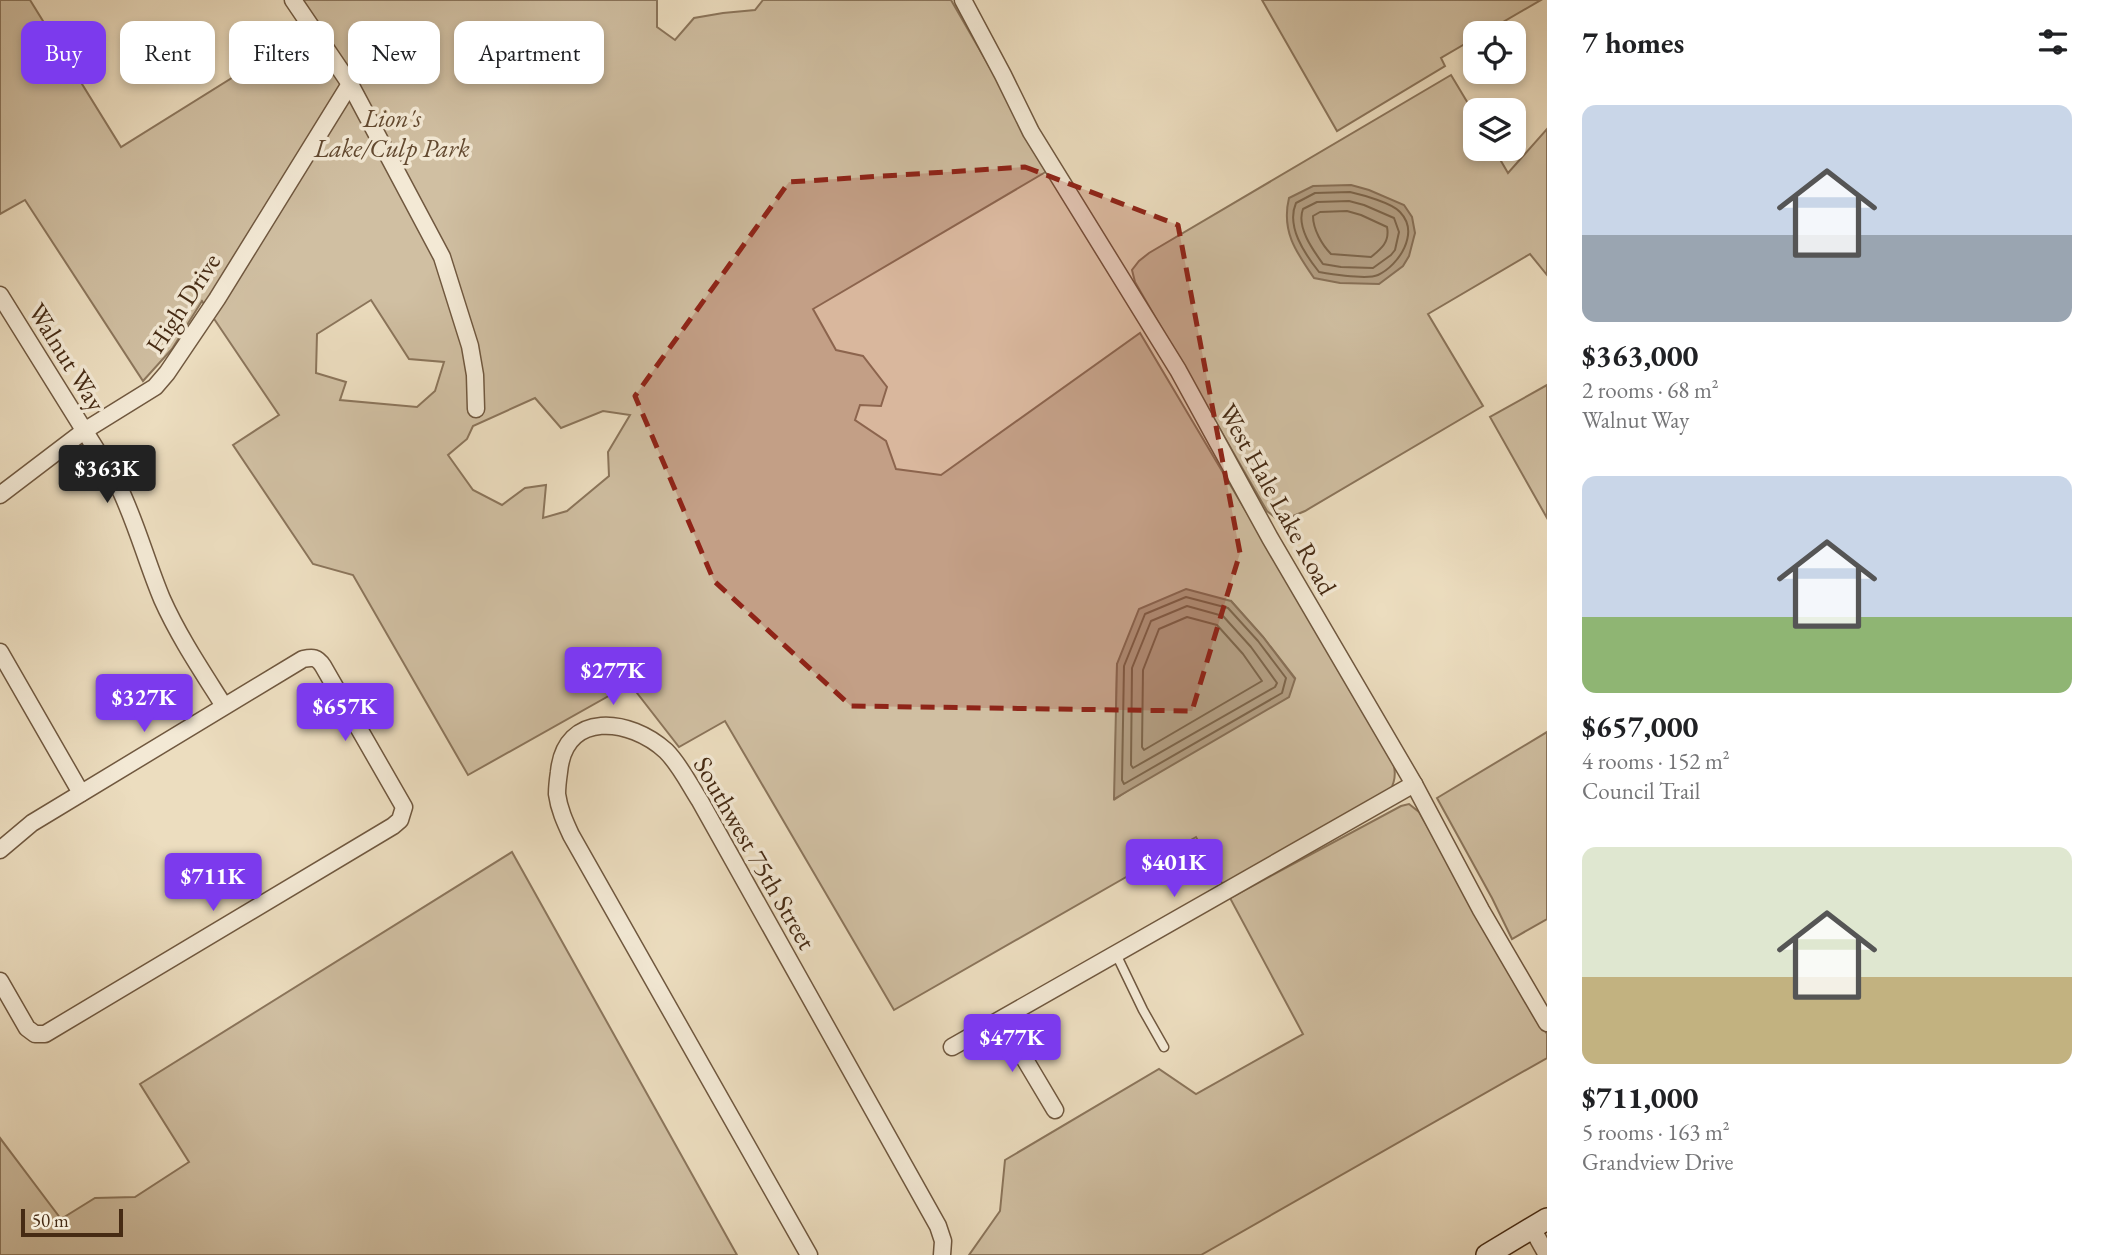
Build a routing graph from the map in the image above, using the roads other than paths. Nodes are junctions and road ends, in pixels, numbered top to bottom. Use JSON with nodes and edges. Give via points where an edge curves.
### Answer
{"nodes":[{"id":1,"x":293,"y":0,"type":"edge"},
{"id":2,"x":963,"y":0,"type":"edge"},
{"id":3,"x":348,"y":82,"type":"edge"},
{"id":4,"x":349,"y":84,"type":"joint"},
{"id":5,"x":0,"y":295,"type":"edge"},
{"id":6,"x":476,"y":409,"type":"dead end"},
{"id":7,"x":84,"y":431,"type":"junction"},
{"id":8,"x":0,"y":495,"type":"edge"},
{"id":9,"x":0,"y":652,"type":"edge"},
{"id":10,"x":224,"y":706,"type":"junction"},
{"id":11,"x":1414,"y":784,"type":"junction"},
{"id":12,"x":81,"y":793,"type":"junction"},
{"id":13,"x":0,"y":850,"type":"edge"},
{"id":14,"x":1116,"y":954,"type":"junction"},
{"id":15,"x":0,"y":981,"type":"edge"},
{"id":16,"x":1002,"y":1021,"type":"junction"},
{"id":17,"x":1547,"y":1023,"type":"edge"},
{"id":18,"x":952,"y":1047,"type":"dead end"},
{"id":19,"x":1164,"y":1047,"type":"dead end"},
{"id":20,"x":1055,"y":1110,"type":"dead end"},
{"id":21,"x":1539,"y":1224,"type":"edge"},
{"id":22,"x":809,"y":1255,"type":"edge"},
{"id":23,"x":942,"y":1255,"type":"edge"},
{"id":24,"x":1487,"y":1255,"type":"edge"},
{"id":25,"x":1547,"y":1255,"type":"edge"}],
"edges":[{"from":1,"to":3,"type":"street"},
{"from":2,"to":11,"type":"street","name":"West Hale Lake Road","via":[[1031,132],[1178,370]]},
{"from":4,"to":6,"type":"street","via":[[442,257],[470,346]]},
{"from":4,"to":7,"type":"street","name":"High Drive","via":[[167,373],[155,387]]},
{"from":5,"to":7,"type":"street","name":"Walnut Way"},
{"from":7,"to":8,"type":"street","name":"High Drive"},
{"from":7,"to":10,"type":"street","name":"Walnut Way","via":[[131,510],[173,624]]},
{"from":9,"to":12,"type":"street"},
{"from":10,"to":12,"type":"street"},
{"from":10,"to":15,"type":"street","via":[[303,659],[318,660],[404,807],[400,820],[45,1034],[27,1028]]},
{"from":11,"to":14,"type":"street"},
{"from":11,"to":17,"type":"street","name":"West Hale Lake Road"},
{"from":12,"to":13,"type":"street","via":[[32,823]]},
{"from":14,"to":16,"type":"street"},
{"from":14,"to":19,"type":"lane"},
{"from":16,"to":18,"type":"street"},
{"from":16,"to":20,"type":"street"},
{"from":21,"to":24,"type":"street"},
{"from":21,"to":25,"type":"street"},
{"from":22,"to":23,"type":"street","name":"Southwest 75th Street","via":[[560,810],[557,792],[565,749],[578,734],[595,726],[616,725],[637,732],[675,761],[938,1226]]}]}
